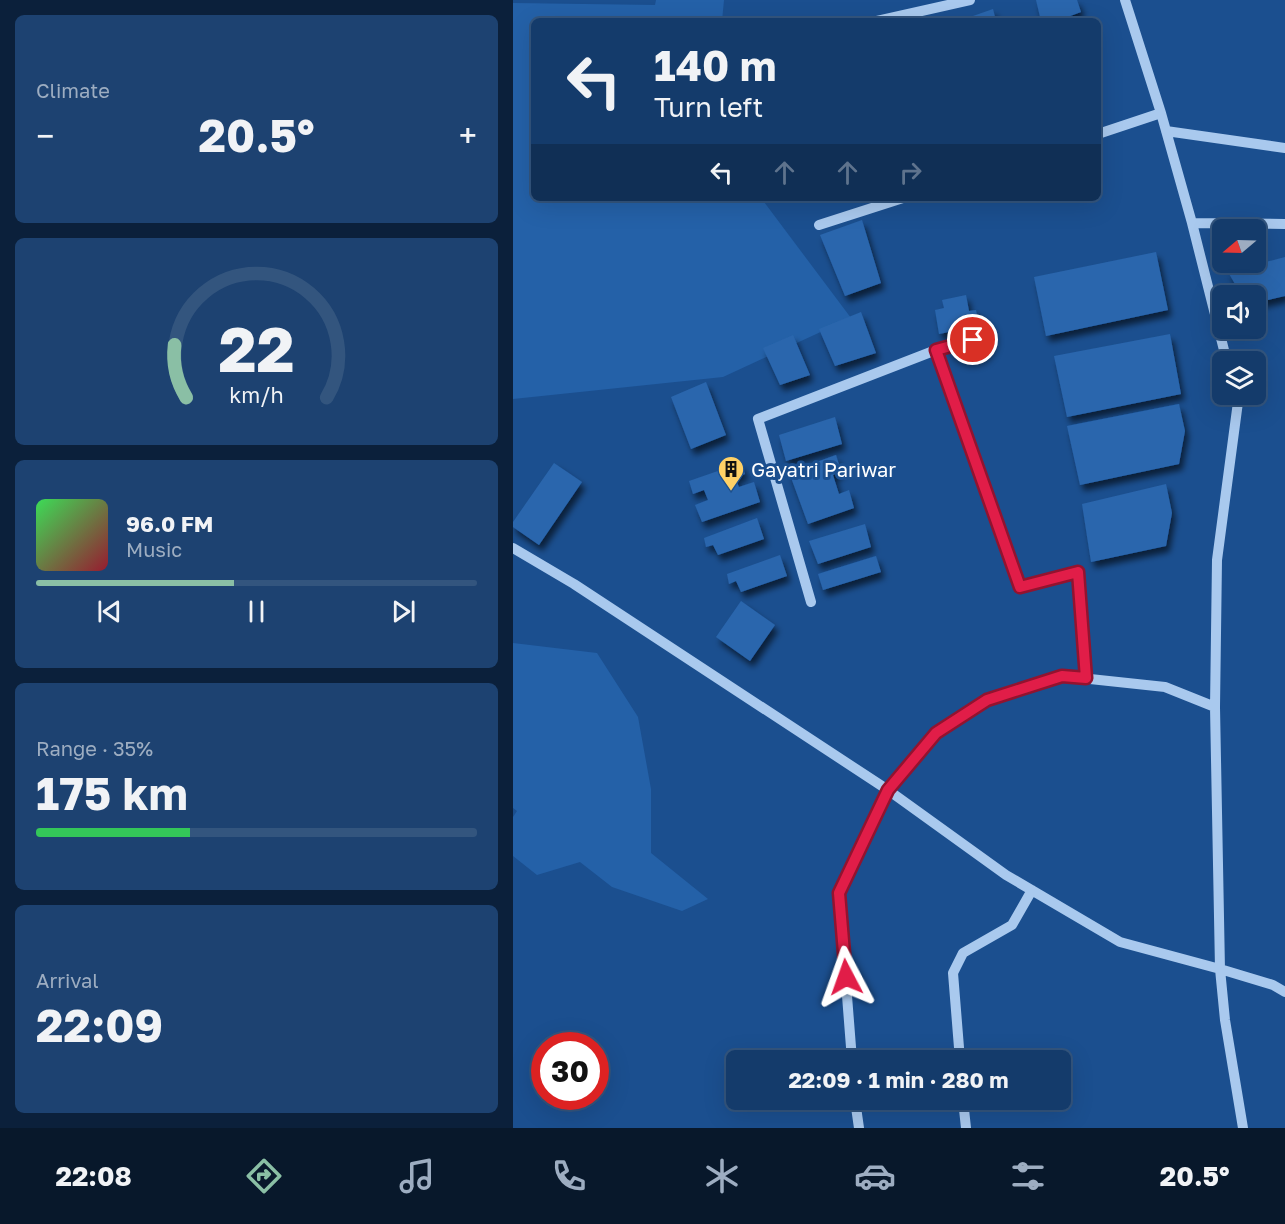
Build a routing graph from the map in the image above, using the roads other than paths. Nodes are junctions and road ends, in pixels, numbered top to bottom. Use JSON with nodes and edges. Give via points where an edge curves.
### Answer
{"nodes":[{"id":1,"x":970,"y":0,"type":"edge"},
{"id":2,"x":1125,"y":0,"type":"edge"},
{"id":3,"x":890,"y":18,"type":"edge"},
{"id":4,"x":1161,"y":112,"type":"junction"},
{"id":5,"x":1166,"y":131,"type":"junction"},
{"id":6,"x":1101,"y":133,"type":"edge"},
{"id":7,"x":1285,"y":148,"type":"edge"},
{"id":8,"x":1285,"y":157,"type":"edge"},
{"id":9,"x":894,"y":201,"type":"edge"},
{"id":10,"x":1192,"y":223,"type":"junction"},
{"id":11,"x":1285,"y":224,"type":"edge"},
{"id":12,"x":819,"y":225,"type":"dead end"},
{"id":13,"x":992,"y":334,"type":"dead end"},
{"id":14,"x":936,"y":350,"type":"junction"},
{"id":15,"x":1224,"y":351,"type":"edge"},
{"id":16,"x":1237,"y":405,"type":"edge"},
{"id":17,"x":513,"y":548,"type":"edge"},
{"id":18,"x":810,"y":602,"type":"dead end"},
{"id":19,"x":1086,"y":678,"type":"junction"},
{"id":20,"x":1215,"y":707,"type":"junction"},
{"id":21,"x":888,"y":790,"type":"junction"},
{"id":22,"x":1032,"y":890,"type":"junction"},
{"id":23,"x":1220,"y":969,"type":"junction"},
{"id":24,"x":1285,"y":992,"type":"edge"},
{"id":25,"x":851,"y":1050,"type":"edge"},
{"id":26,"x":959,"y":1050,"type":"edge"},
{"id":27,"x":856,"y":1110,"type":"edge"},
{"id":28,"x":964,"y":1110,"type":"edge"},
{"id":29,"x":859,"y":1128,"type":"edge"},
{"id":30,"x":966,"y":1128,"type":"edge"},
{"id":31,"x":1243,"y":1128,"type":"edge"}],
"edges":[{"from":1,"to":3,"type":"street"},
{"from":2,"to":4,"type":"street"},
{"from":4,"to":5,"type":"street"},
{"from":4,"to":6,"type":"street"},
{"from":5,"to":7,"type":"street"},
{"from":5,"to":10,"type":"street"},
{"from":7,"to":8,"type":"street"},
{"from":9,"to":12,"type":"street"},
{"from":10,"to":11,"type":"street"},
{"from":10,"to":15,"type":"street"},
{"from":13,"to":14,"type":"street"},
{"from":14,"to":18,"type":"street","via":[[758,419]]},
{"from":14,"to":19,"type":"street","via":[[1020,587],[1078,572]]},
{"from":16,"to":20,"type":"street","via":[[1218,560]]},
{"from":17,"to":21,"type":"street"},
{"from":19,"to":20,"type":"street","via":[[1165,687]]},
{"from":19,"to":21,"type":"street","via":[[1062,676],[987,700],[936,733]]},
{"from":20,"to":23,"type":"street"},
{"from":21,"to":22,"type":"street"},
{"from":21,"to":25,"type":"street","via":[[839,893]]},
{"from":22,"to":23,"type":"street","via":[[1120,942]]},
{"from":22,"to":26,"type":"street","via":[[1013,925],[963,953],[953,973]]},
{"from":23,"to":24,"type":"street"},
{"from":23,"to":31,"type":"street"},
{"from":27,"to":29,"type":"street"},
{"from":28,"to":30,"type":"street"}]}
